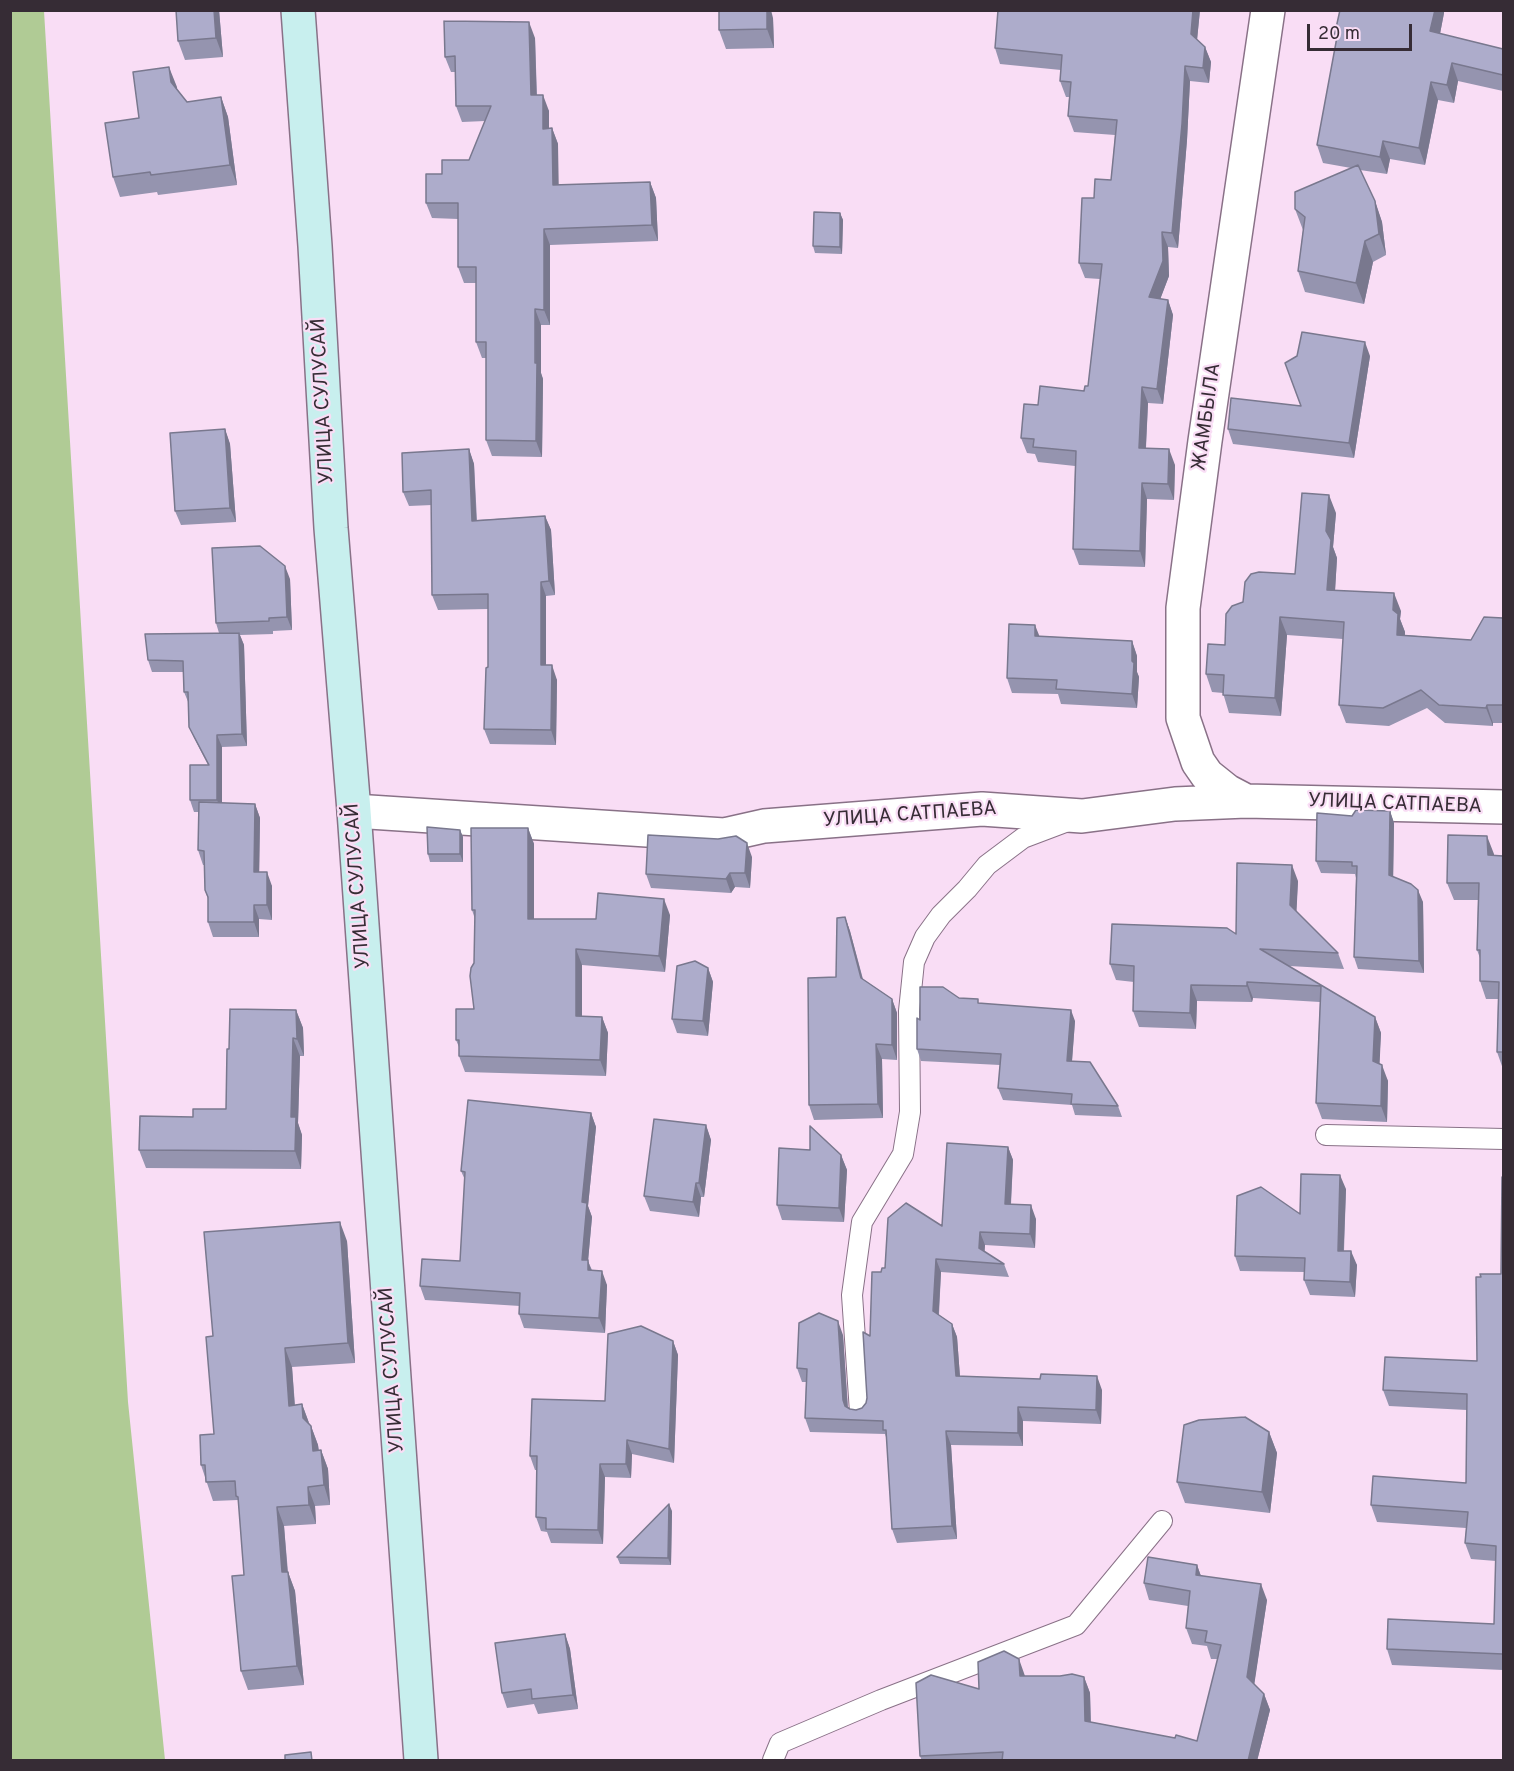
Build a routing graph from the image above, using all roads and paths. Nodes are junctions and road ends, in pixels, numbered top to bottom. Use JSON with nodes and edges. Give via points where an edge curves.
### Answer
{"nodes":[{"id":1,"x":298,"y":10,"type":"edge"},
{"id":2,"x":1268,"y":10,"type":"edge"},
{"id":3,"x":1246,"y":801,"type":"junction"},
{"id":4,"x":1503,"y":807,"type":"edge"},
{"id":5,"x":354,"y":811,"type":"junction"},
{"id":6,"x":1082,"y":816,"type":"junction"},
{"id":7,"x":1326,"y":1135,"type":"dead end"},
{"id":8,"x":1503,"y":1138,"type":"edge"},
{"id":9,"x":860,"y":1412,"type":"edge"},
{"id":10,"x":1162,"y":1521,"type":"dead end"},
{"id":11,"x":421,"y":1761,"type":"edge"},
{"id":12,"x":773,"y":1761,"type":"edge"}],
"edges":[{"from":1,"to":5,"type":"main road","name":"УЛИЦА СУЛУСАЙ","via":[[331,528]]},
{"from":2,"to":3,"type":"street","name":"ЖАМБЫЛА","via":[[1183,608],[1183,718],[1198,762],[1207,775]]},
{"from":3,"to":4,"type":"street","name":"УЛИЦА САТПАЕВА"},
{"from":3,"to":6,"type":"street","name":"УЛИЦА САТПАЕВА","via":[[1174,804]]},
{"from":5,"to":6,"type":"street","name":"УЛИЦА САТПАЕВА","via":[[724,835],[764,826],[982,809]]},
{"from":5,"to":11,"type":"main road","name":"УЛИЦА СУЛУСАЙ"},
{"from":6,"to":9,"type":"lane","via":[[1023,838],[987,865],[940,915],[914,962],[909,1011],[910,1112],[903,1154],[862,1222],[852,1295]]},
{"from":7,"to":8,"type":"lane"},
{"from":10,"to":12,"type":"lane","via":[[1076,1625],[780,1743]]}]}
